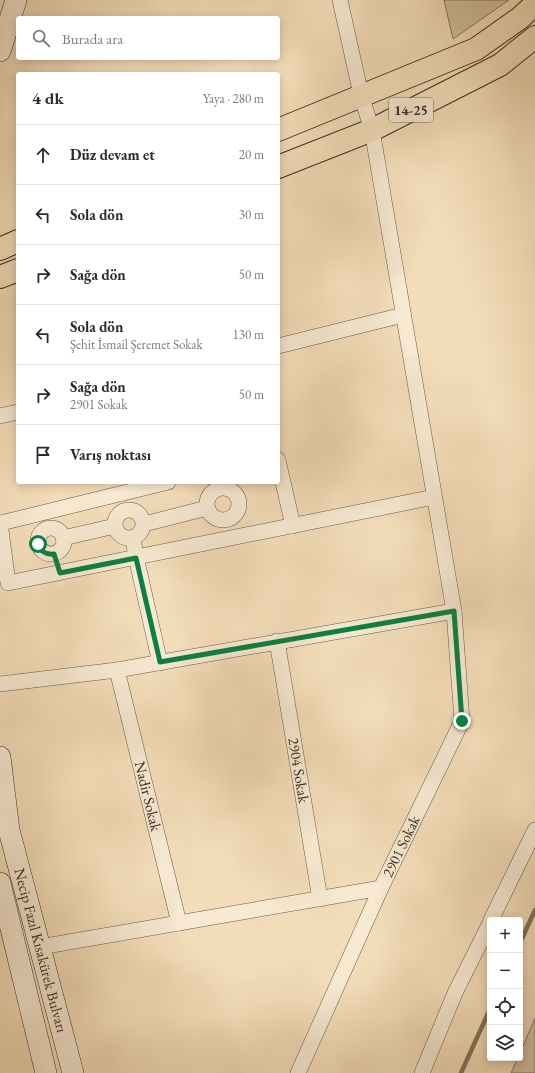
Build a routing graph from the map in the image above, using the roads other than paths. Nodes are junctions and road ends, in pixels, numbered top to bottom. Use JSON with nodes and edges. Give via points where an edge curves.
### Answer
{"nodes":[{"id":1,"x":16,"y":0,"type":"edge"},
{"id":2,"x":340,"y":0,"type":"edge"},
{"id":3,"x":535,"y":4,"type":"edge"},
{"id":4,"x":535,"y":37,"type":"edge"},
{"id":5,"x":0,"y":50,"type":"edge"},
{"id":6,"x":361,"y":95,"type":"junction"},
{"id":7,"x":280,"y":129,"type":"edge"},
{"id":8,"x":372,"y":130,"type":"junction"},
{"id":9,"x":280,"y":167,"type":"edge"},
{"id":10,"x":16,"y":242,"type":"edge"},
{"id":11,"x":0,"y":249,"type":"edge"},
{"id":12,"x":16,"y":271,"type":"edge"},
{"id":13,"x":0,"y":277,"type":"edge"},
{"id":14,"x":404,"y":315,"type":"junction"},
{"id":15,"x":280,"y":346,"type":"edge"},
{"id":16,"x":16,"y":412,"type":"edge"},
{"id":17,"x":0,"y":416,"type":"edge"},
{"id":18,"x":280,"y":469,"type":"edge"},
{"id":19,"x":159,"y":484,"type":"edge"},
{"id":20,"x":217,"y":485,"type":"edge"},
{"id":21,"x":125,"y":492,"type":"junction"},
{"id":22,"x":434,"y":497,"type":"junction"},
{"id":23,"x":207,"y":508,"type":"junction"},
{"id":24,"x":128,"y":509,"type":"junction"},
{"id":25,"x":48,"y":511,"type":"junction"},
{"id":26,"x":223,"y":520,"type":"junction"},
{"id":27,"x":0,"y":523,"type":"edge"},
{"id":28,"x":144,"y":524,"type":"junction"},
{"id":29,"x":115,"y":526,"type":"junction"},
{"id":30,"x":293,"y":526,"type":"junction"},
{"id":31,"x":50,"y":528,"type":"junction"},
{"id":32,"x":63,"y":538,"type":"junction"},
{"id":33,"x":133,"y":538,"type":"junction"},
{"id":34,"x":221,"y":540,"type":"junction"},
{"id":35,"x":54,"y":554,"type":"junction"},
{"id":36,"x":136,"y":558,"type":"junction"},
{"id":37,"x":60,"y":573,"type":"junction"},
{"id":38,"x":454,"y":611,"type":"junction"},
{"id":39,"x":277,"y":641,"type":"junction"},
{"id":40,"x":160,"y":662,"type":"junction"},
{"id":41,"x":117,"y":670,"type":"junction"},
{"id":42,"x":0,"y":684,"type":"edge"},
{"id":43,"x":0,"y":757,"type":"edge"},
{"id":44,"x":535,"y":830,"type":"edge"},
{"id":45,"x":0,"y":883,"type":"edge"},
{"id":46,"x":381,"y":888,"type":"junction"},
{"id":47,"x":320,"y":899,"type":"junction"},
{"id":48,"x":492,"y":917,"type":"edge"},
{"id":49,"x":179,"y":923,"type":"junction"},
{"id":50,"x":487,"y":929,"type":"edge"},
{"id":51,"x":40,"y":947,"type":"junction"},
{"id":52,"x":46,"y":1073,"type":"edge"},
{"id":53,"x":73,"y":1073,"type":"edge"},
{"id":54,"x":298,"y":1073,"type":"edge"},
{"id":55,"x":422,"y":1073,"type":"edge"}],
"edges":[{"from":1,"to":5,"type":"main road"},
{"from":2,"to":6,"type":"street","name":"2901 Sokak"},
{"from":3,"to":6,"type":"main road","number":"14-25","via":[[476,50]]},
{"from":4,"to":8,"type":"main road","number":"14-25","via":[[500,65]]},
{"from":6,"to":7,"type":"main road","number":"14-25"},
{"from":6,"to":8,"type":"street","name":"2901 Sokak"},
{"from":8,"to":9,"type":"main road","number":"14-25"},
{"from":8,"to":14,"type":"street","name":"2901 Sokak"},
{"from":10,"to":11,"type":"main road"},
{"from":12,"to":13,"type":"main road"},
{"from":14,"to":15,"type":"street"},
{"from":14,"to":22,"type":"street","name":"2901 Sokak"},
{"from":16,"to":17,"type":"street"},
{"from":18,"to":30,"type":"street"},
{"from":19,"to":21,"type":"street"},
{"from":20,"to":23,"type":"street","via":[[208,498]]},
{"from":20,"to":26,"type":"street","via":[[234,491],[239,501],[237,512],[229,519]]},
{"from":21,"to":24,"type":"street"},
{"from":21,"to":25,"type":"street"},
{"from":22,"to":30,"type":"street"},
{"from":22,"to":38,"type":"street","name":"2901 Sokak"},
{"from":23,"to":26,"type":"street","via":[[212,516]]},
{"from":23,"to":28,"type":"street"},
{"from":24,"to":28,"type":"street","via":[[138,511]]},
{"from":24,"to":29,"type":"street","via":[[120,513]]},
{"from":25,"to":27,"type":"street"},
{"from":25,"to":31,"type":"street"},
{"from":26,"to":34,"type":"street"},
{"from":27,"to":37,"type":"street","via":[[8,583]]},
{"from":28,"to":33,"type":"street","via":[[141,533]]},
{"from":29,"to":32,"type":"street"},
{"from":29,"to":33,"type":"street","via":[[124,537]]},
{"from":30,"to":34,"type":"street"},
{"from":31,"to":32,"type":"street","via":[[59,531]]},
{"from":31,"to":35,"type":"street","via":[[42,531],[38,544],[46,554]]},
{"from":32,"to":35,"type":"street","via":[[63,546]]},
{"from":33,"to":36,"type":"street"},
{"from":34,"to":36,"type":"street"},
{"from":35,"to":37,"type":"street"},
{"from":36,"to":37,"type":"street"},
{"from":36,"to":40,"type":"street"},
{"from":38,"to":39,"type":"street"},
{"from":38,"to":46,"type":"street","name":"2901 Sokak","via":[[462,721]]},
{"from":39,"to":40,"type":"street"},
{"from":39,"to":47,"type":"street","name":"2904 Sokak"},
{"from":40,"to":41,"type":"street"},
{"from":41,"to":42,"type":"street"},
{"from":41,"to":49,"type":"street","name":"Nadir Sokak"},
{"from":43,"to":51,"type":"main road","name":"Necip Fazıl Kısakürek Bulvarı","via":[[9,830]]},
{"from":44,"to":48,"type":"street"},
{"from":45,"to":52,"type":"main road","name":"Necip Fazıl Kısakürek Bulvarı"},
{"from":46,"to":47,"type":"street"},
{"from":46,"to":54,"type":"street","name":"2901 Sokak"},
{"from":47,"to":49,"type":"street"},
{"from":49,"to":51,"type":"street"},
{"from":50,"to":55,"type":"street","via":[[455,993]]},
{"from":51,"to":53,"type":"main road","name":"Necip Fazıl Kısakürek Bulvarı"}]}
